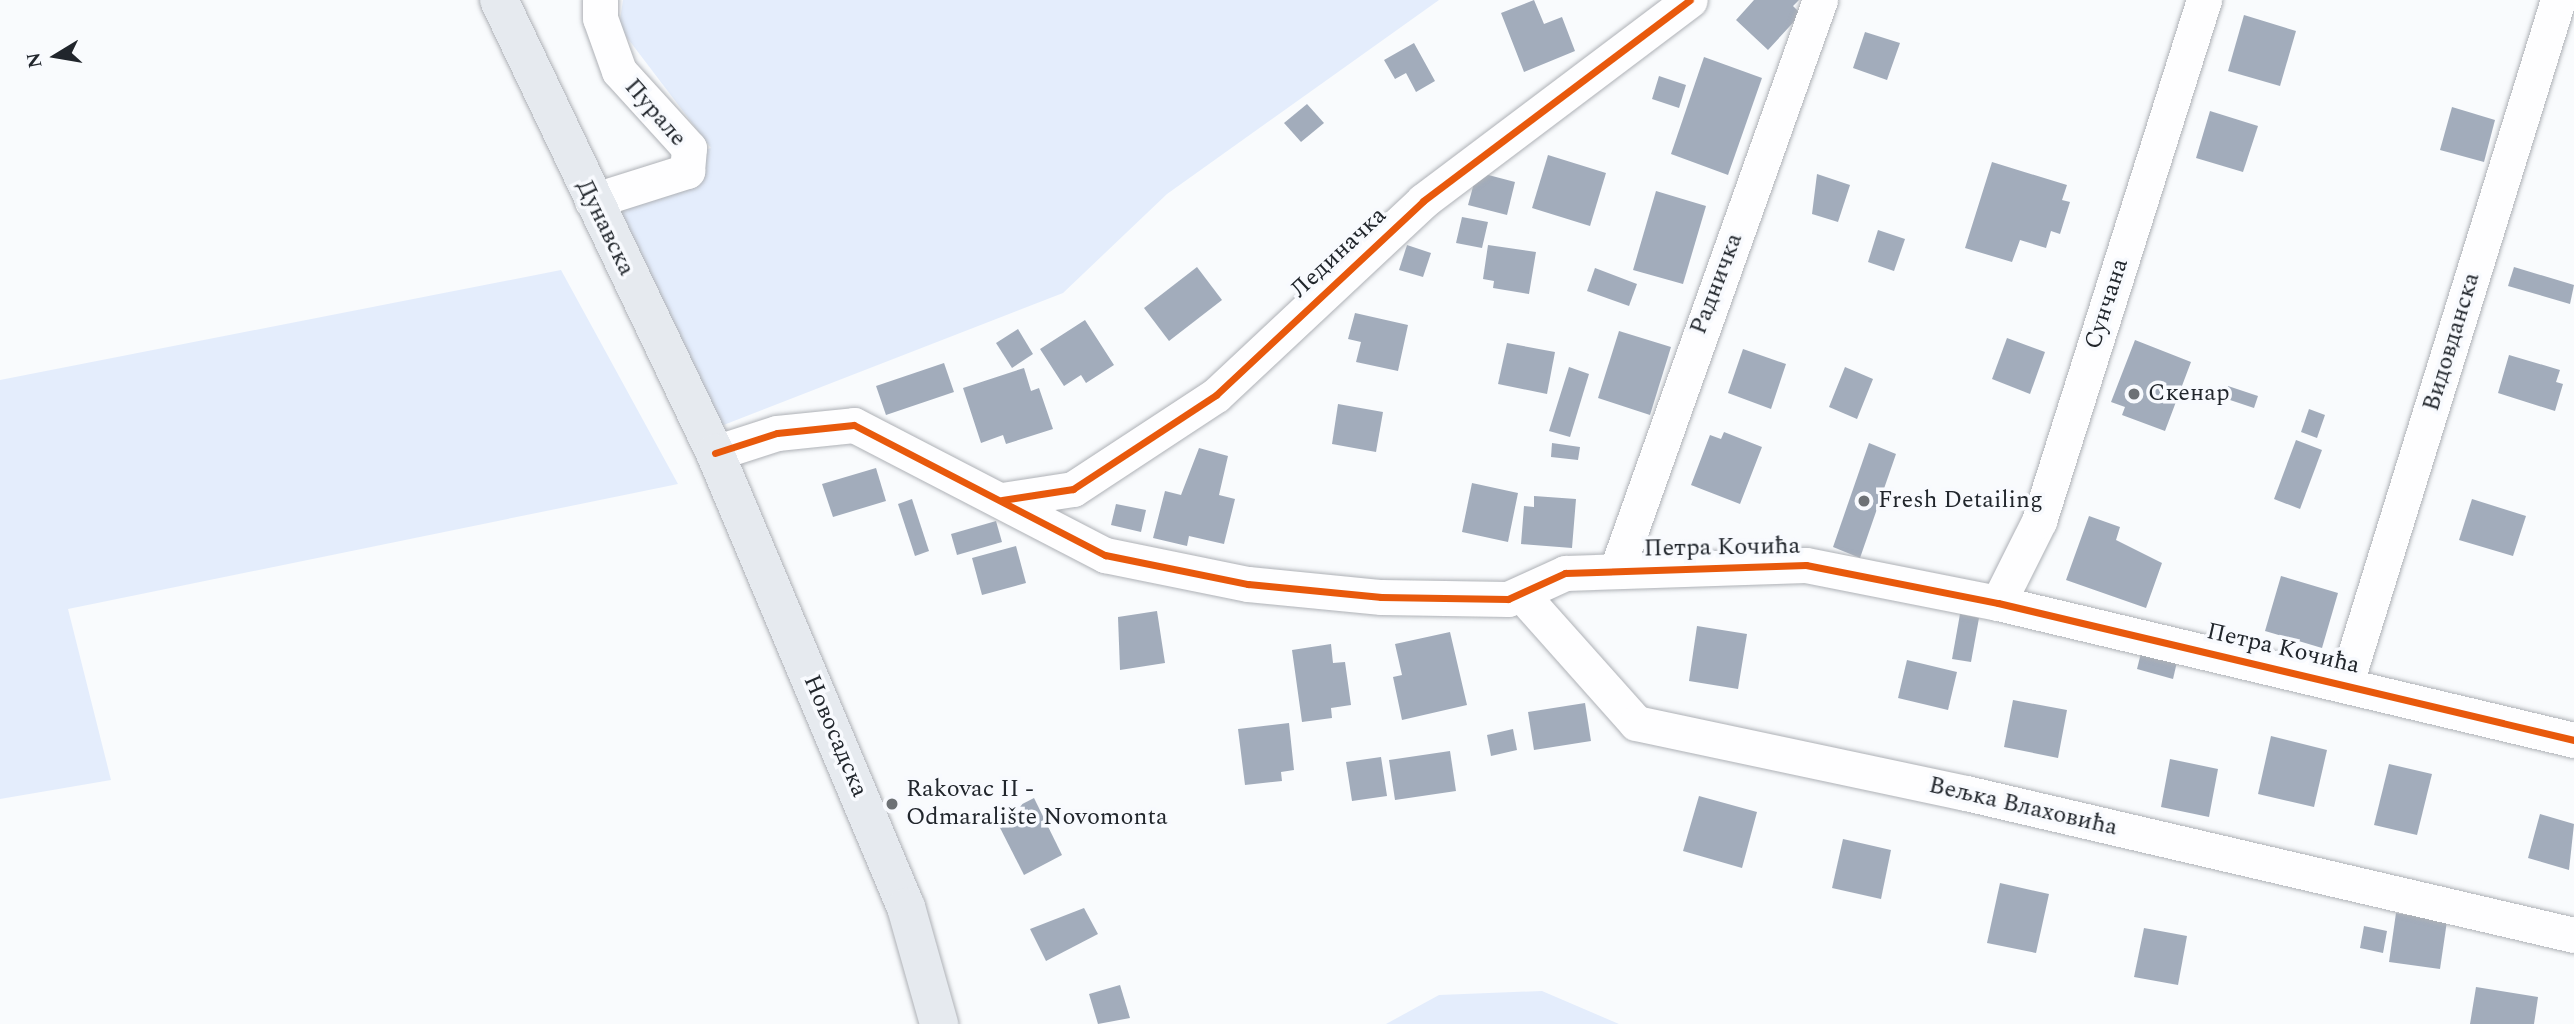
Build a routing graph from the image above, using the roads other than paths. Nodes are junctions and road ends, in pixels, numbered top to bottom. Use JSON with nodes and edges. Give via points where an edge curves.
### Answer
{"nodes":[{"id":1,"x":499,"y":0,"type":"edge"},
{"id":2,"x":600,"y":0,"type":"edge"},
{"id":3,"x":1690,"y":0,"type":"edge"},
{"id":4,"x":1820,"y":0,"type":"edge"},
{"id":5,"x":2204,"y":0,"type":"edge"},
{"id":6,"x":2558,"y":0,"type":"edge"},
{"id":7,"x":592,"y":201,"type":"junction"},
{"id":8,"x":715,"y":453,"type":"junction"},
{"id":9,"x":1002,"y":500,"type":"junction"},
{"id":10,"x":1617,"y":569,"type":"junction"},
{"id":11,"x":1523,"y":596,"type":"junction"},
{"id":12,"x":1998,"y":603,"type":"junction"},
{"id":13,"x":2346,"y":683,"type":"junction"},
{"id":14,"x":2574,"y":740,"type":"edge"},
{"id":15,"x":2574,"y":935,"type":"edge"},
{"id":16,"x":939,"y":1024,"type":"edge"}],
"edges":[{"from":1,"to":7,"type":"main road","name":"Дунавска"},
{"from":2,"to":7,"type":"street","name":"Пурале","via":[[600,18],[619,71],[689,148],[687,171]]},
{"from":3,"to":9,"type":"street","name":"Лединачка","via":[[1423,201],[1216,395],[1073,489]]},
{"from":4,"to":10,"type":"street","name":"Радничка"},
{"from":5,"to":12,"type":"street","name":"Сунчана","via":[[2039,521]]},
{"from":6,"to":13,"type":"street","name":"Видовданска"},
{"from":7,"to":8,"type":"main road","name":"Дунавска"},
{"from":8,"to":9,"type":"street","via":[[777,433],[854,425]]},
{"from":8,"to":16,"type":"main road","name":"Новосадска","via":[[906,907]]},
{"from":9,"to":11,"type":"street","via":[[1116,559],[1234,581],[1381,597]]},
{"from":10,"to":11,"type":"street","name":"Петра Кочића","via":[[1550,576]]},
{"from":10,"to":12,"type":"street","name":"Петра Кочића","via":[[1805,565]]},
{"from":11,"to":15,"type":"street","name":"Вељка Влаховића","via":[[1636,723],[1966,793]]},
{"from":12,"to":13,"type":"street","name":"Петра Кочића"},
{"from":13,"to":14,"type":"street","name":"Петра Кочића"}]}
